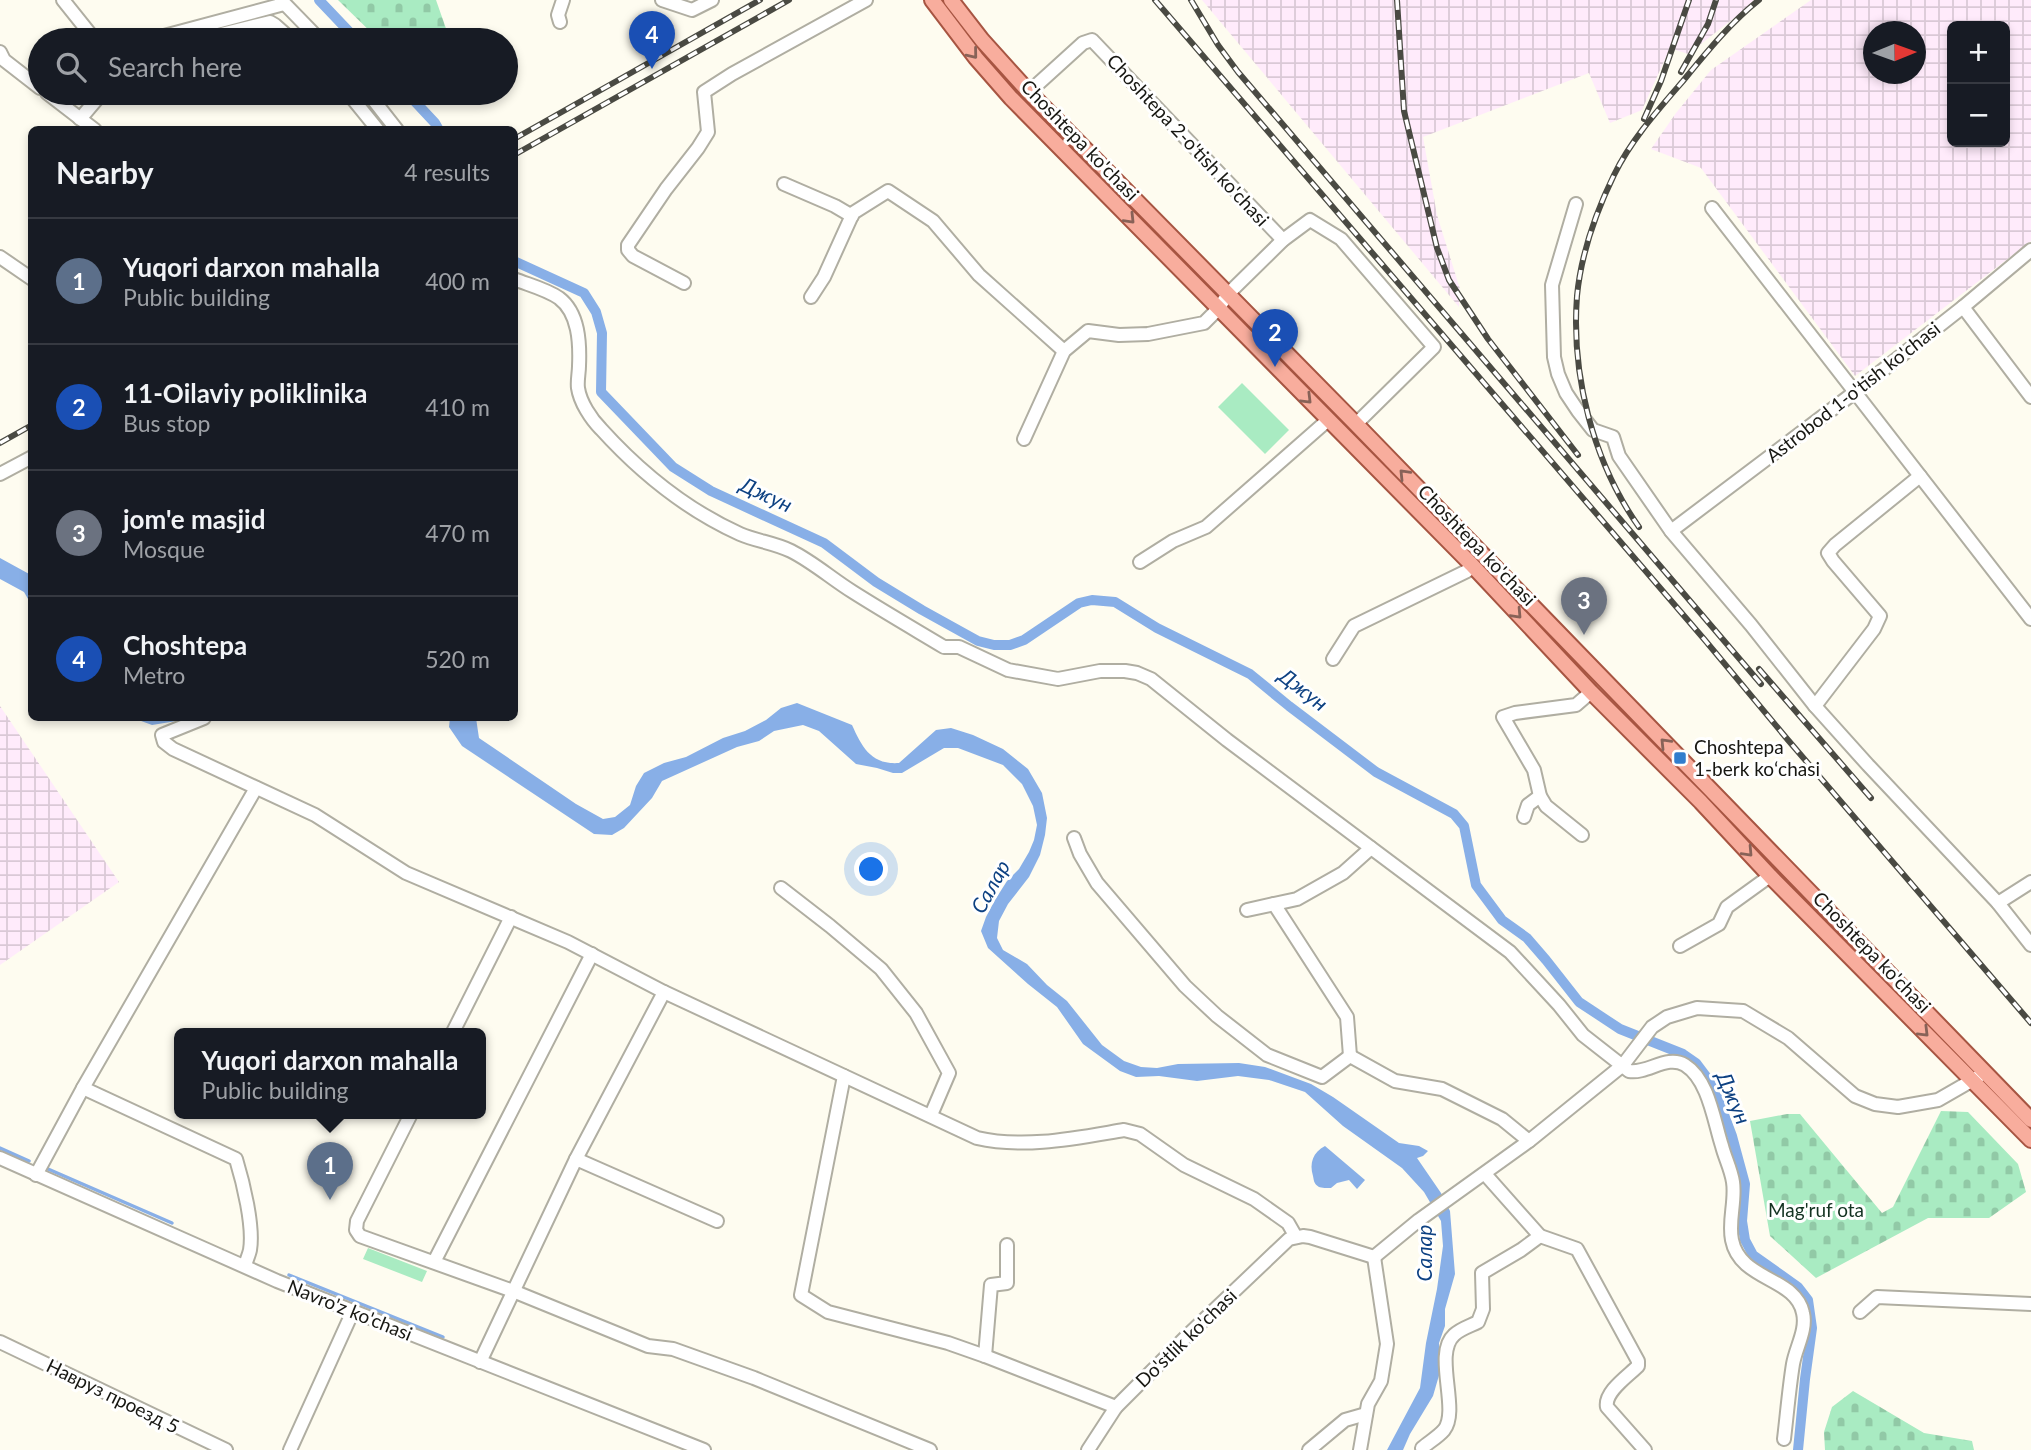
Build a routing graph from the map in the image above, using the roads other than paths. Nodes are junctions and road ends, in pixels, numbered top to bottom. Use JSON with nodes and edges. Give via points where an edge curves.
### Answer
{"nodes":[{"id":1,"x":63,"y":0,"type":"edge"},
{"id":2,"x":563,"y":0,"type":"edge"},
{"id":3,"x":662,"y":0,"type":"edge"},
{"id":4,"x":712,"y":0,"type":"edge"},
{"id":5,"x":866,"y":0,"type":"edge"},
{"id":6,"x":932,"y":0,"type":"edge"},
{"id":7,"x":951,"y":0,"type":"edge"},
{"id":8,"x":283,"y":2,"type":"edge"},
{"id":9,"x":560,"y":22,"type":"dead end"},
{"id":10,"x":85,"y":28,"type":"edge"},
{"id":11,"x":191,"y":28,"type":"edge"},
{"id":12,"x":246,"y":28,"type":"edge"},
{"id":13,"x":279,"y":28,"type":"edge"},
{"id":14,"x":308,"y":28,"type":"edge"},
{"id":15,"x":0,"y":52,"type":"edge"},
{"id":16,"x":28,"y":79,"type":"edge"},
{"id":17,"x":1029,"y":92,"type":"junction"},
{"id":18,"x":62,"y":105,"type":"edge"},
{"id":19,"x":92,"y":105,"type":"edge"},
{"id":20,"x":358,"y":105,"type":"edge"},
{"id":21,"x":377,"y":105,"type":"edge"},
{"id":22,"x":80,"y":119,"type":"junction"},
{"id":23,"x":90,"y":126,"type":"edge"},
{"id":24,"x":375,"y":126,"type":"edge"},
{"id":25,"x":394,"y":126,"type":"edge"},
{"id":26,"x":784,"y":184,"type":"dead end"},
{"id":27,"x":1576,"y":204,"type":"dead end"},
{"id":28,"x":1712,"y":208,"type":"dead end"},
{"id":29,"x":852,"y":216,"type":"junction"},
{"id":30,"x":1283,"y":240,"type":"junction"},
{"id":31,"x":2031,"y":250,"type":"edge"},
{"id":32,"x":0,"y":257,"type":"edge"},
{"id":33,"x":28,"y":276,"type":"edge"},
{"id":34,"x":518,"y":281,"type":"edge"},
{"id":35,"x":684,"y":283,"type":"dead end"},
{"id":36,"x":1228,"y":293,"type":"junction"},
{"id":37,"x":811,"y":296,"type":"dead end"},
{"id":38,"x":1963,"y":307,"type":"junction"},
{"id":39,"x":1218,"y":309,"type":"junction"},
{"id":40,"x":1064,"y":351,"type":"junction"},
{"id":41,"x":1855,"y":392,"type":"junction"},
{"id":42,"x":2031,"y":397,"type":"edge"},
{"id":43,"x":1328,"y":420,"type":"junction"},
{"id":44,"x":1356,"y":424,"type":"junction"},
{"id":45,"x":1024,"y":439,"type":"dead end"},
{"id":46,"x":28,"y":459,"type":"edge"},
{"id":47,"x":0,"y":474,"type":"edge"},
{"id":48,"x":1920,"y":477,"type":"junction"},
{"id":49,"x":1671,"y":531,"type":"junction"},
{"id":50,"x":1140,"y":562,"type":"dead end"},
{"id":51,"x":1471,"y":565,"type":"junction"},
{"id":52,"x":2031,"y":619,"type":"edge"},
{"id":53,"x":1333,"y":659,"type":"dead end"},
{"id":54,"x":1591,"y":692,"type":"junction"},
{"id":55,"x":1815,"y":706,"type":"junction"},
{"id":56,"x":197,"y":721,"type":"edge"},
{"id":57,"x":256,"y":788,"type":"junction"},
{"id":58,"x":1541,"y":796,"type":"junction"},
{"id":59,"x":1524,"y":817,"type":"dead end"},
{"id":60,"x":1583,"y":835,"type":"dead end"},
{"id":61,"x":1074,"y":838,"type":"dead end"},
{"id":62,"x":1371,"y":848,"type":"junction"},
{"id":63,"x":1770,"y":876,"type":"junction"},
{"id":64,"x":2031,"y":882,"type":"edge"},
{"id":65,"x":781,"y":888,"type":"dead end"},
{"id":66,"x":1998,"y":903,"type":"junction"},
{"id":67,"x":1274,"y":904,"type":"junction"},
{"id":68,"x":1247,"y":910,"type":"dead end"},
{"id":69,"x":511,"y":918,"type":"junction"},
{"id":70,"x":1680,"y":946,"type":"dead end"},
{"id":71,"x":2031,"y":946,"type":"edge"},
{"id":72,"x":592,"y":954,"type":"junction"},
{"id":73,"x":663,"y":992,"type":"junction"},
{"id":74,"x":1906,"y":993,"type":"junction"},
{"id":75,"x":1897,"y":1006,"type":"junction"},
{"id":76,"x":455,"y":1028,"type":"edge"},
{"id":77,"x":1350,"y":1056,"type":"junction"},
{"id":78,"x":1627,"y":1061,"type":"junction"},
{"id":79,"x":844,"y":1076,"type":"junction"},
{"id":80,"x":1979,"y":1077,"type":"junction"},
{"id":81,"x":83,"y":1088,"type":"junction"},
{"id":82,"x":931,"y":1115,"type":"junction"},
{"id":83,"x":408,"y":1119,"type":"edge"},
{"id":84,"x":2031,"y":1120,"type":"edge"},
{"id":85,"x":2031,"y":1140,"type":"edge"},
{"id":86,"x":1530,"y":1141,"type":"junction"},
{"id":87,"x":0,"y":1158,"type":"edge"},
{"id":88,"x":576,"y":1159,"type":"junction"},
{"id":89,"x":1485,"y":1174,"type":"junction"},
{"id":90,"x":36,"y":1175,"type":"junction"},
{"id":91,"x":717,"y":1221,"type":"dead end"},
{"id":92,"x":1539,"y":1236,"type":"junction"},
{"id":93,"x":1296,"y":1237,"type":"junction"},
{"id":94,"x":1007,"y":1245,"type":"dead end"},
{"id":95,"x":1374,"y":1257,"type":"junction"},
{"id":96,"x":434,"y":1262,"type":"junction"},
{"id":97,"x":244,"y":1266,"type":"junction"},
{"id":98,"x":513,"y":1290,"type":"junction"},
{"id":99,"x":2031,"y":1304,"type":"edge"},
{"id":100,"x":353,"y":1311,"type":"junction"},
{"id":101,"x":1860,"y":1312,"type":"dead end"},
{"id":102,"x":0,"y":1342,"type":"edge"},
{"id":103,"x":985,"y":1356,"type":"junction"},
{"id":104,"x":480,"y":1362,"type":"junction"},
{"id":105,"x":1116,"y":1408,"type":"junction"},
{"id":106,"x":1366,"y":1414,"type":"junction"},
{"id":107,"x":1784,"y":1438,"type":"dead end"},
{"id":108,"x":1422,"y":1448,"type":"dead end"},
{"id":109,"x":226,"y":1450,"type":"edge"},
{"id":110,"x":290,"y":1450,"type":"edge"},
{"id":111,"x":704,"y":1450,"type":"edge"},
{"id":112,"x":930,"y":1450,"type":"edge"},
{"id":113,"x":1088,"y":1450,"type":"edge"},
{"id":114,"x":1309,"y":1450,"type":"edge"},
{"id":115,"x":1360,"y":1450,"type":"edge"},
{"id":116,"x":1645,"y":1450,"type":"edge"}],
"edges":[{"from":1,"to":10,"type":"street"},
{"from":2,"to":9,"type":"street"},
{"from":3,"to":4,"type":"street","via":[[692,10]]},
{"from":5,"to":35,"type":"street","via":[[704,92],[708,132],[628,245],[633,256]]},
{"from":6,"to":39,"type":"main road","name":"Choshtepa ko'chasi","one_way":true,"via":[[1011,98]]},
{"from":7,"to":17,"type":"main road","name":"Choshtepa ko'chasi"},
{"from":8,"to":11,"type":"street"},
{"from":8,"to":14,"type":"street"},
{"from":12,"to":13,"type":"street","via":[[270,22]]},
{"from":15,"to":16,"type":"street"},
{"from":17,"to":30,"type":"street","name":"Choshtepa 2-o'tish ko'chasi","via":[[1092,40]]},
{"from":17,"to":36,"type":"main road","name":"Choshtepa ko'chasi"},
{"from":18,"to":22,"type":"street"},
{"from":19,"to":22,"type":"street"},
{"from":20,"to":24,"type":"street"},
{"from":21,"to":25,"type":"street"},
{"from":22,"to":23,"type":"street"},
{"from":26,"to":29,"type":"street"},
{"from":27,"to":49,"type":"street","via":[[1552,285],[1558,374],[1593,430],[1613,437],[1619,456]]},
{"from":28,"to":41,"type":"street"},
{"from":29,"to":37,"type":"street"},
{"from":29,"to":40,"type":"street","via":[[888,191],[933,221],[979,275]]},
{"from":30,"to":36,"type":"street","name":"Choshtepa 2-o'tish ko'chasi"},
{"from":30,"to":44,"type":"street","name":"Choshtepa 2-o'tish ko'chasi","via":[[1310,220],[1341,239],[1434,347]]},
{"from":31,"to":38,"type":"street","name":"Astrobod 1-o'tish ko'chasi"},
{"from":32,"to":33,"type":"street"},
{"from":34,"to":62,"type":"street","via":[[566,304],[578,336],[578,388],[589,413],[669,493],[742,534],[790,550],[944,647],[959,647],[1008,670],[1058,679],[1100,671],[1125,671],[1151,679]]},
{"from":36,"to":39,"type":"street","name":"Choshtepa 2-o'tish ko'chasi"},
{"from":36,"to":44,"type":"main road","name":"Choshtepa ko'chasi"},
{"from":38,"to":41,"type":"street","name":"Astrobod 1-o'tish ko'chasi"},
{"from":38,"to":42,"type":"street"},
{"from":39,"to":40,"type":"street","via":[[1204,323],[1159,332],[1119,335],[1088,331]]},
{"from":39,"to":43,"type":"main road","name":"Choshtepa ko'chasi","one_way":true},
{"from":40,"to":45,"type":"street"},
{"from":41,"to":48,"type":"street"},
{"from":41,"to":49,"type":"street","name":"Astrobod 1-o'tish ko'chasi"},
{"from":43,"to":50,"type":"street","via":[[1206,527]]},
{"from":43,"to":51,"type":"main road","name":"Choshtepa ko'chasi"},
{"from":74,"to":44,"type":"main road","name":"Choshtepa ko'chasi","one_way":true},
{"from":46,"to":47,"type":"street"},
{"from":48,"to":52,"type":"street"},
{"from":48,"to":55,"type":"street","via":[[1828,552],[1880,616]]},
{"from":49,"to":55,"type":"street"},
{"from":51,"to":53,"type":"street","via":[[1354,626]]},
{"from":51,"to":54,"type":"main road","name":"Choshtepa ko'chasi","one_way":true},
{"from":54,"to":58,"type":"street","via":[[1576,705],[1503,717],[1534,770]]},
{"from":54,"to":63,"type":"main road","name":"Choshtepa ko'chasi","one_way":true},
{"from":55,"to":66,"type":"street"},
{"from":56,"to":57,"type":"street","via":[[162,735],[164,742]]},
{"from":57,"to":69,"type":"street","via":[[315,815],[406,873]]},
{"from":57,"to":81,"type":"street"},
{"from":58,"to":59,"type":"street","via":[[1528,805]]},
{"from":58,"to":60,"type":"street","via":[[1546,806]]},
{"from":61,"to":77,"type":"street","via":[[1097,883],[1185,986],[1217,1016],[1267,1055],[1322,1077]]},
{"from":62,"to":67,"type":"street","via":[[1342,873],[1297,899]]},
{"from":62,"to":78,"type":"street","via":[[1510,951],[1583,1035]]},
{"from":63,"to":70,"type":"street","via":[[1727,907],[1719,924]]},
{"from":63,"to":75,"type":"main road","name":"Choshtepa ko'chasi"},
{"from":64,"to":66,"type":"street"},
{"from":65,"to":82,"type":"street","via":[[881,969],[916,1013],[949,1073]]},
{"from":66,"to":71,"type":"street"},
{"from":67,"to":68,"type":"street"},
{"from":67,"to":77,"type":"street","via":[[1347,1017]]},
{"from":69,"to":72,"type":"street"},
{"from":69,"to":76,"type":"street"},
{"from":72,"to":73,"type":"street"},
{"from":72,"to":96,"type":"street"},
{"from":73,"to":79,"type":"street"},
{"from":73,"to":88,"type":"street"},
{"from":74,"to":75,"type":"main road"},
{"from":74,"to":80,"type":"main road","name":"Choshtepa ko'chasi"},
{"from":75,"to":80,"type":"main road","name":"Choshtepa ko'chasi","one_way":true},
{"from":77,"to":86,"type":"street","via":[[1395,1081],[1442,1089],[1503,1119]]},
{"from":78,"to":80,"type":"street","via":[[1652,1027],[1697,1008],[1743,1011],[1788,1038],[1855,1096],[1875,1104],[1898,1107],[1938,1100]]},
{"from":78,"to":86,"type":"street"},
{"from":78,"to":107,"type":"street","via":[[1629,1071],[1637,1072],[1676,1062],[1687,1066],[1700,1082],[1734,1185],[1731,1240],[1737,1254],[1745,1265],[1800,1301],[1804,1327],[1792,1371]]},
{"from":79,"to":82,"type":"street"},
{"from":79,"to":103,"type":"street","via":[[802,1295],[828,1312]]},
{"from":80,"to":84,"type":"main road","name":"Choshtepa ko'chasi"},
{"from":80,"to":85,"type":"main road","name":"Choshtepa ko'chasi"},
{"from":81,"to":90,"type":"street"},
{"from":81,"to":97,"type":"street","via":[[236,1159],[249,1225],[250,1248]]},
{"from":82,"to":93,"type":"street","via":[[991,1141],[1042,1141],[1132,1131],[1184,1165],[1254,1199],[1288,1223]]},
{"from":83,"to":96,"type":"street","via":[[356,1230],[360,1236]]},
{"from":86,"to":89,"type":"street"},
{"from":87,"to":90,"type":"street","name":"Navro'z ko'chasi"},
{"from":88,"to":91,"type":"street"},
{"from":88,"to":98,"type":"street"},
{"from":89,"to":92,"type":"street"},
{"from":89,"to":95,"type":"street"},
{"from":90,"to":97,"type":"street","name":"Navro'z ko'chasi"},
{"from":92,"to":108,"type":"street","via":[[1482,1273],[1483,1309],[1478,1322],[1451,1338],[1446,1354],[1449,1419],[1445,1430]]},
{"from":92,"to":116,"type":"street","via":[[1577,1249],[1639,1361],[1606,1403]]},
{"from":93,"to":95,"type":"street"},
{"from":93,"to":105,"type":"street","name":"Do'stlik ko'chasi","via":[[1274,1253]]},
{"from":94,"to":103,"type":"street","via":[[1007,1283],[991,1285]]},
{"from":95,"to":106,"type":"street","via":[[1387,1344],[1381,1381]]},
{"from":96,"to":98,"type":"street"},
{"from":97,"to":100,"type":"street","name":"Navro'z ko'chasi"},
{"from":98,"to":104,"type":"street"},
{"from":98,"to":112,"type":"street","via":[[648,1346],[673,1349],[754,1378]]},
{"from":99,"to":101,"type":"street","via":[[1877,1297]]},
{"from":100,"to":104,"type":"street","name":"Navro'z ko'chasi"},
{"from":100,"to":110,"type":"street"},
{"from":102,"to":109,"type":"street","name":"Навруз проезд 5"},
{"from":103,"to":105,"type":"street"},
{"from":104,"to":111,"type":"street","name":"Navro'z ko'chasi"},
{"from":105,"to":113,"type":"street","name":"Do'stlik ko'chasi"},
{"from":106,"to":114,"type":"street","via":[[1345,1420]]},
{"from":106,"to":115,"type":"street"}]}
